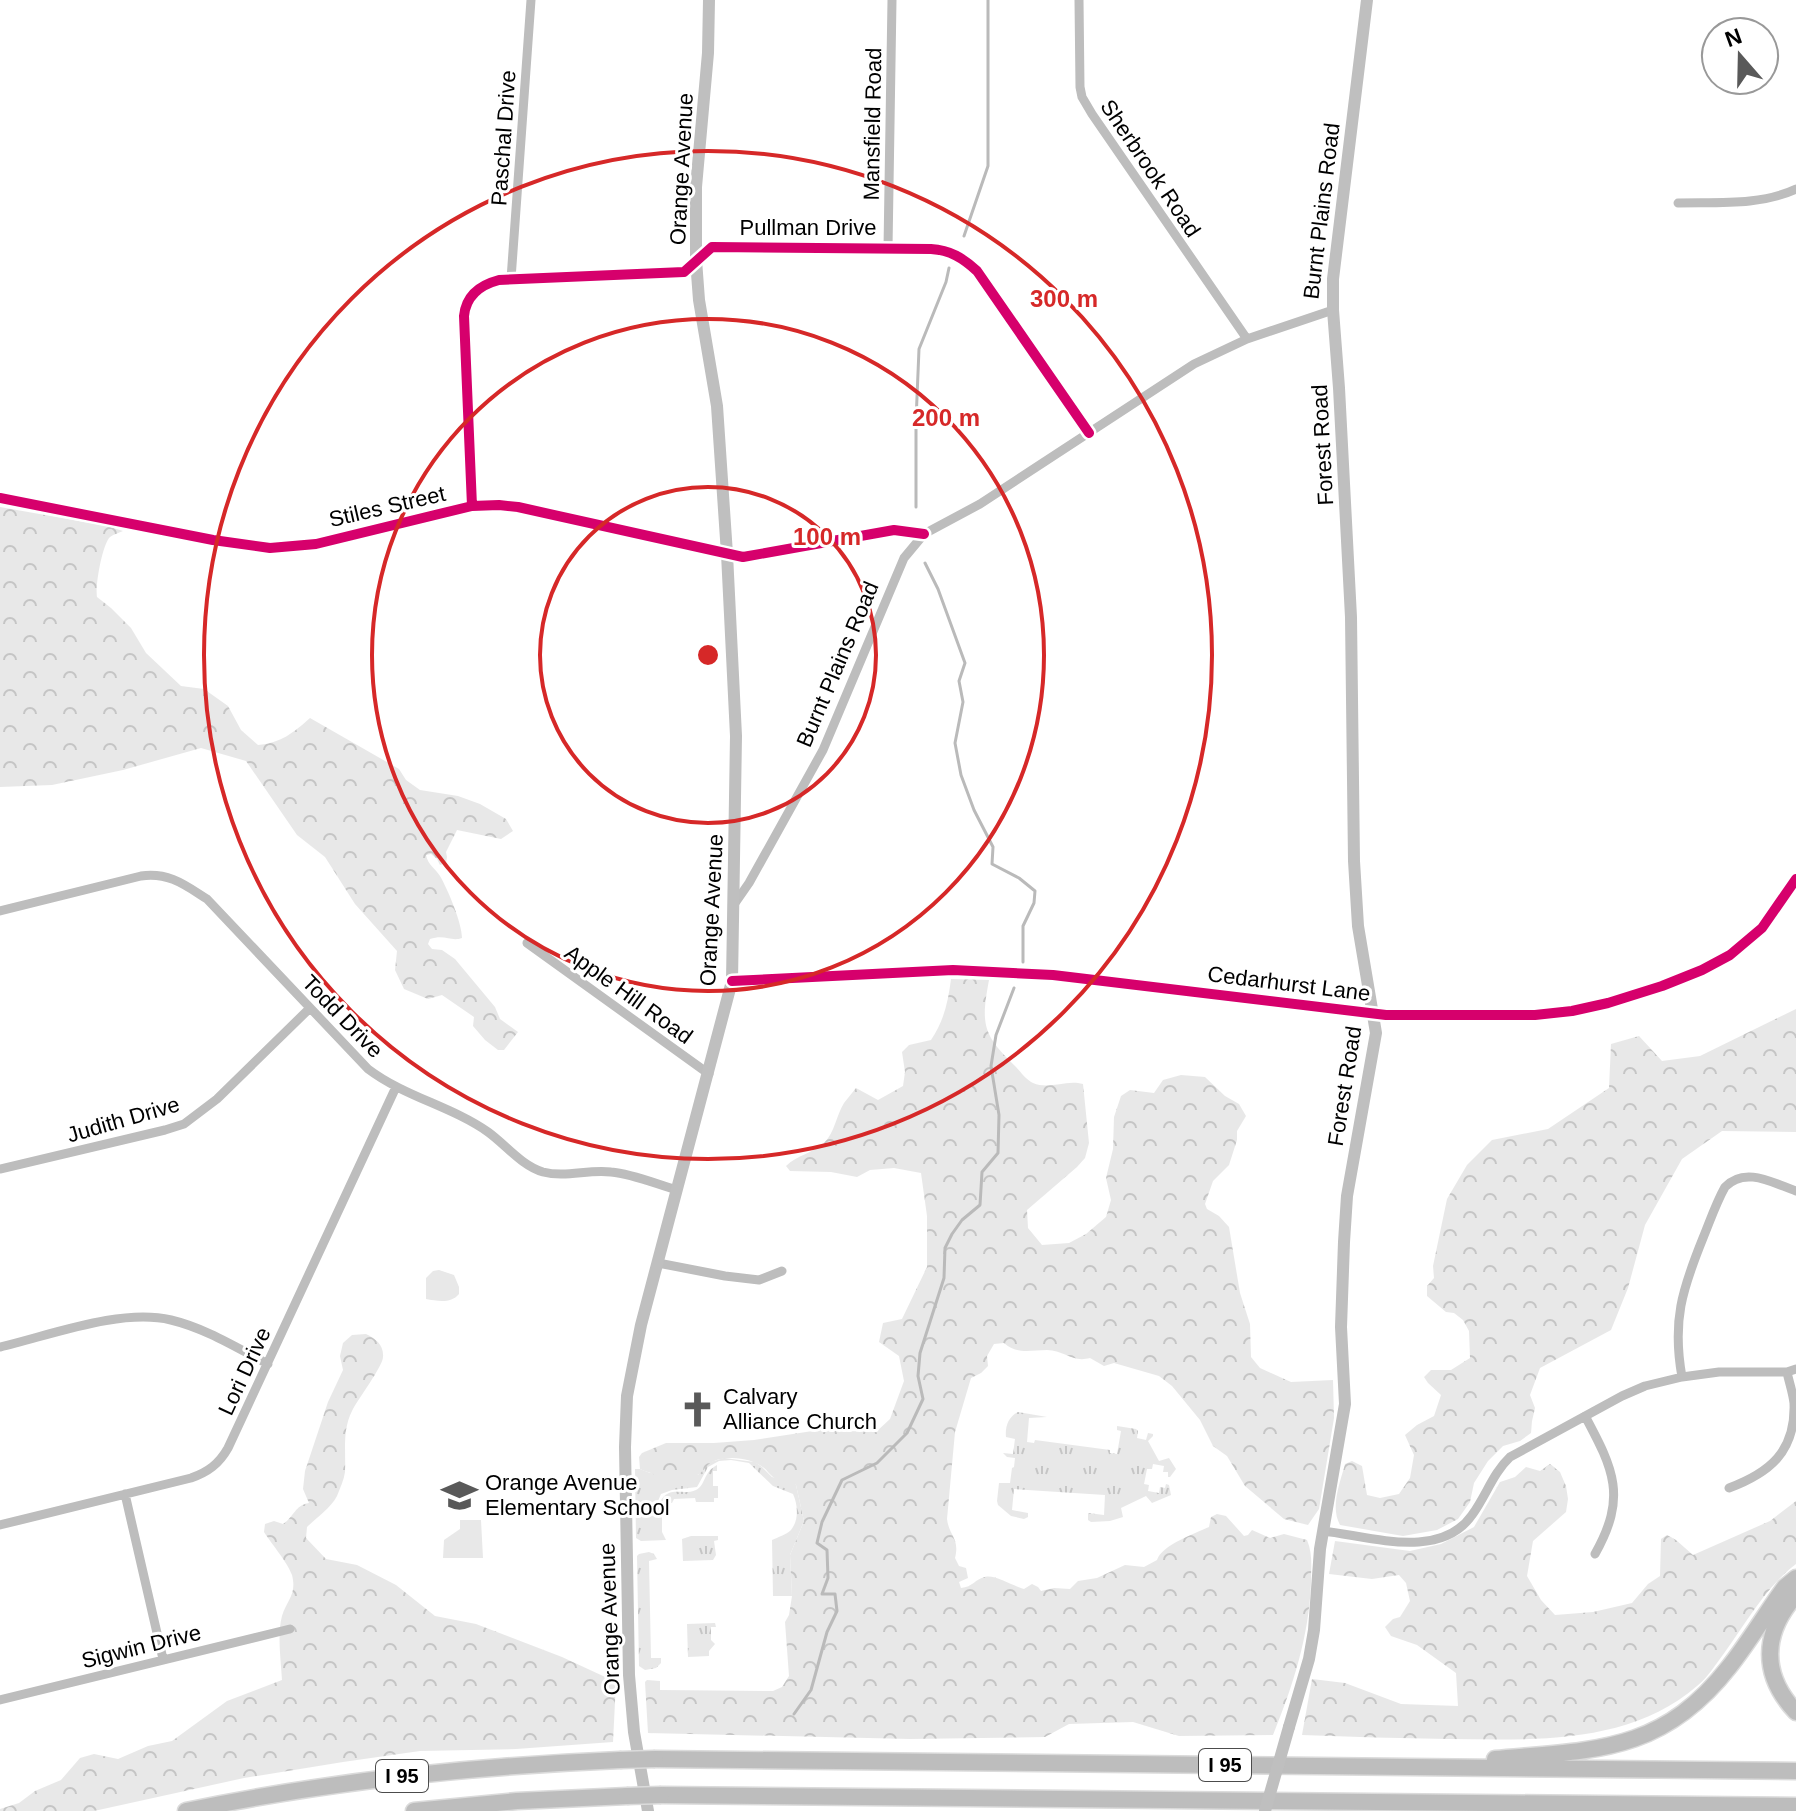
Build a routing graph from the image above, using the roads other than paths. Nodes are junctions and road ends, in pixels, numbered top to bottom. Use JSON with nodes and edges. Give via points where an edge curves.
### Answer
{"nodes":[{"id":1,"x":531,"y":0,"type":"edge"},
{"id":2,"x":709,"y":0,"type":"edge"},
{"id":3,"x":892,"y":0,"type":"edge"},
{"id":4,"x":1079,"y":0,"type":"edge"},
{"id":5,"x":1367,"y":0,"type":"edge"},
{"id":6,"x":1796,"y":189,"type":"edge"},
{"id":7,"x":1678,"y":203,"type":"dead end"},
{"id":8,"x":888,"y":248,"type":"junction"},
{"id":9,"x":696,"y":260,"type":"junction"},
{"id":10,"x":511,"y":279,"type":"junction"},
{"id":11,"x":1333,"y":310,"type":"junction"},
{"id":12,"x":1247,"y":339,"type":"junction"},
{"id":13,"x":1089,"y":433,"type":"junction"},
{"id":14,"x":0,"y":498,"type":"edge"},
{"id":15,"x":472,"y":506,"type":"junction"},
{"id":16,"x":924,"y":534,"type":"junction"},
{"id":17,"x":727,"y":554,"type":"junction"},
{"id":18,"x":1796,"y":879,"type":"edge"},
{"id":19,"x":733,"y":906,"type":"junction"},
{"id":20,"x":0,"y":911,"type":"edge"},
{"id":21,"x":527,"y":943,"type":"dead end"},
{"id":22,"x":732,"y":981,"type":"junction"},
{"id":23,"x":310,"y":1008,"type":"junction"},
{"id":24,"x":1374,"y":1013,"type":"junction"},
{"id":25,"x":709,"y":1074,"type":"junction"},
{"id":26,"x":396,"y":1087,"type":"junction"},
{"id":27,"x":0,"y":1169,"type":"edge"},
{"id":28,"x":677,"y":1190,"type":"junction"},
{"id":29,"x":1796,"y":1191,"type":"edge"},
{"id":30,"x":658,"y":1263,"type":"junction"},
{"id":31,"x":782,"y":1271,"type":"dead end"},
{"id":32,"x":0,"y":1347,"type":"edge"},
{"id":33,"x":268,"y":1364,"type":"junction"},
{"id":34,"x":1791,"y":1370,"type":"edge"},
{"id":35,"x":1682,"y":1377,"type":"junction"},
{"id":36,"x":1585,"y":1416,"type":"junction"},
{"id":37,"x":1729,"y":1488,"type":"dead end"},
{"id":38,"x":125,"y":1494,"type":"junction"},
{"id":39,"x":0,"y":1525,"type":"edge"},
{"id":40,"x":1323,"y":1531,"type":"junction"},
{"id":41,"x":1595,"y":1554,"type":"dead end"},
{"id":42,"x":1796,"y":1578,"type":"edge"},
{"id":43,"x":1796,"y":1595,"type":"edge"},
{"id":44,"x":290,"y":1629,"type":"dead end"},
{"id":45,"x":163,"y":1659,"type":"junction"},
{"id":46,"x":0,"y":1700,"type":"edge"},
{"id":47,"x":1796,"y":1712,"type":"edge"},
{"id":48,"x":1398,"y":1767,"type":"junction"},
{"id":49,"x":1796,"y":1771,"type":"edge"},
{"id":50,"x":1297,"y":1801,"type":"junction"},
{"id":51,"x":1796,"y":1806,"type":"edge"},
{"id":52,"x":186,"y":1811,"type":"edge"},
{"id":53,"x":414,"y":1811,"type":"edge"},
{"id":54,"x":648,"y":1811,"type":"edge"},
{"id":55,"x":1265,"y":1811,"type":"edge"},
{"id":56,"x":1377,"y":1811,"type":"edge"}],
"edges":[{"from":1,"to":10,"type":"street","name":"Paschal Drive"},
{"from":2,"to":9,"type":"main road","name":"Orange Avenue"},
{"from":3,"to":8,"type":"street","name":"Mansfield Road"},
{"from":4,"to":12,"type":"street","name":"Sherbrook Road","via":[[1082,97]]},
{"from":5,"to":11,"type":"main road","name":"Burnt Plains Road"},
{"from":6,"to":7,"type":"street","via":[[1762,200]]},
{"from":8,"to":9,"type":"street","name":"Pullman Drive","via":[[712,247]]},
{"from":8,"to":13,"type":"street","name":"Pullman Drive","via":[[941,250],[977,271]]},
{"from":9,"to":10,"type":"street","name":"Pullman Drive","via":[[684,272]]},
{"from":9,"to":17,"type":"main road","name":"Orange Avenue","via":[[717,406]]},
{"from":10,"to":15,"type":"street","name":"Pullman Drive","via":[[476,290],[464,310]]},
{"from":11,"to":12,"type":"street","name":"Burnt Plains Road"},
{"from":11,"to":24,"type":"main road","name":"Forest Road","via":[[1351,617],[1354,861],[1358,926]]},
{"from":12,"to":13,"type":"street","name":"Burnt Plains Road","via":[[1175,375]]},
{"from":13,"to":16,"type":"street","name":"Burnt Plains Road"},
{"from":14,"to":15,"type":"street","name":"Stiles Street","via":[[270,548],[316,544]]},
{"from":15,"to":17,"type":"street","name":"Stiles Street","via":[[518,507]]},
{"from":16,"to":17,"type":"street","name":"Stiles Street","via":[[894,530],[743,557]]},
{"from":16,"to":19,"type":"street","name":"Burnt Plains Road","via":[[904,558],[823,750]]},
{"from":17,"to":19,"type":"main road","name":"Orange Avenue","via":[[736,736]]},
{"from":18,"to":24,"type":"street","name":"Cedarhurst Lane","via":[[1762,928],[1730,955],[1662,986],[1608,1003],[1535,1015]]},
{"from":19,"to":22,"type":"main road","name":"Orange Avenue"},
{"from":20,"to":23,"type":"street","name":"Todd Drive","via":[[141,876],[168,877],[207,899]]},
{"from":21,"to":25,"type":"street","name":"Apple Hill Road"},
{"from":22,"to":24,"type":"street","name":"Cedarhurst Lane","via":[[953,970],[1039,974]]},
{"from":22,"to":25,"type":"main road","name":"Orange Avenue"},
{"from":23,"to":26,"type":"street","name":"Todd Drive","via":[[368,1069]]},
{"from":23,"to":27,"type":"street","name":"Judith Drive","via":[[184,1124]]},
{"from":24,"to":40,"type":"main road","name":"Forest Road","via":[[1376,1033],[1347,1196],[1341,1327],[1345,1404]]},
{"from":25,"to":28,"type":"main road","name":"Orange Avenue"},
{"from":26,"to":28,"type":"street","name":"Todd Drive","via":[[463,1117],[541,1171],[614,1172]]},
{"from":26,"to":33,"type":"street","name":"Lori Drive"},
{"from":28,"to":30,"type":"main road","name":"Orange Avenue"},
{"from":29,"to":35,"type":"street","via":[[1751,1176],[1725,1187],[1681,1297]]},
{"from":30,"to":31,"type":"street","via":[[759,1280]]},
{"from":30,"to":54,"type":"main road","name":"Orange Avenue","via":[[625,1413],[629,1675]]},
{"from":32,"to":33,"type":"street","via":[[118,1318],[152,1316],[196,1328]]},
{"from":33,"to":38,"type":"street","name":"Lori Drive","via":[[215,1466],[191,1478]]},
{"from":34,"to":35,"type":"street"},
{"from":34,"to":37,"type":"street","via":[[1795,1409],[1786,1448],[1763,1473]]},
{"from":35,"to":36,"type":"street","via":[[1645,1386]]},
{"from":36,"to":40,"type":"street","via":[[1510,1457],[1472,1516],[1448,1535],[1406,1543]]},
{"from":36,"to":41,"type":"street","via":[[1608,1462],[1614,1490],[1609,1523]]},
{"from":38,"to":39,"type":"street","name":"Lori Drive"},
{"from":38,"to":45,"type":"street"},
{"from":40,"to":55,"type":"main road","name":"Forest Road","bridge":true,"via":[[1312,1645]]},
{"from":42,"to":48,"type":"highway","via":[[1719,1680],[1685,1712],[1649,1733],[1586,1751]]},
{"from":43,"to":47,"type":"highway","via":[[1773,1630],[1770,1659],[1780,1691]]},
{"from":44,"to":45,"type":"street","name":"Sigwin Drive"},
{"from":45,"to":46,"type":"street","name":"Sigwin Drive"},
{"from":48,"to":49,"type":"highway","number":"I 95"},
{"from":48,"to":52,"type":"highway","number":"I 95","bridge":true,"via":[[620,1760],[394,1777]]},
{"from":50,"to":51,"type":"highway","number":"I 95"},
{"from":50,"to":53,"type":"highway","number":"I 95","bridge":true,"via":[[661,1795]]},
{"from":50,"to":56,"type":"highway"}]}
